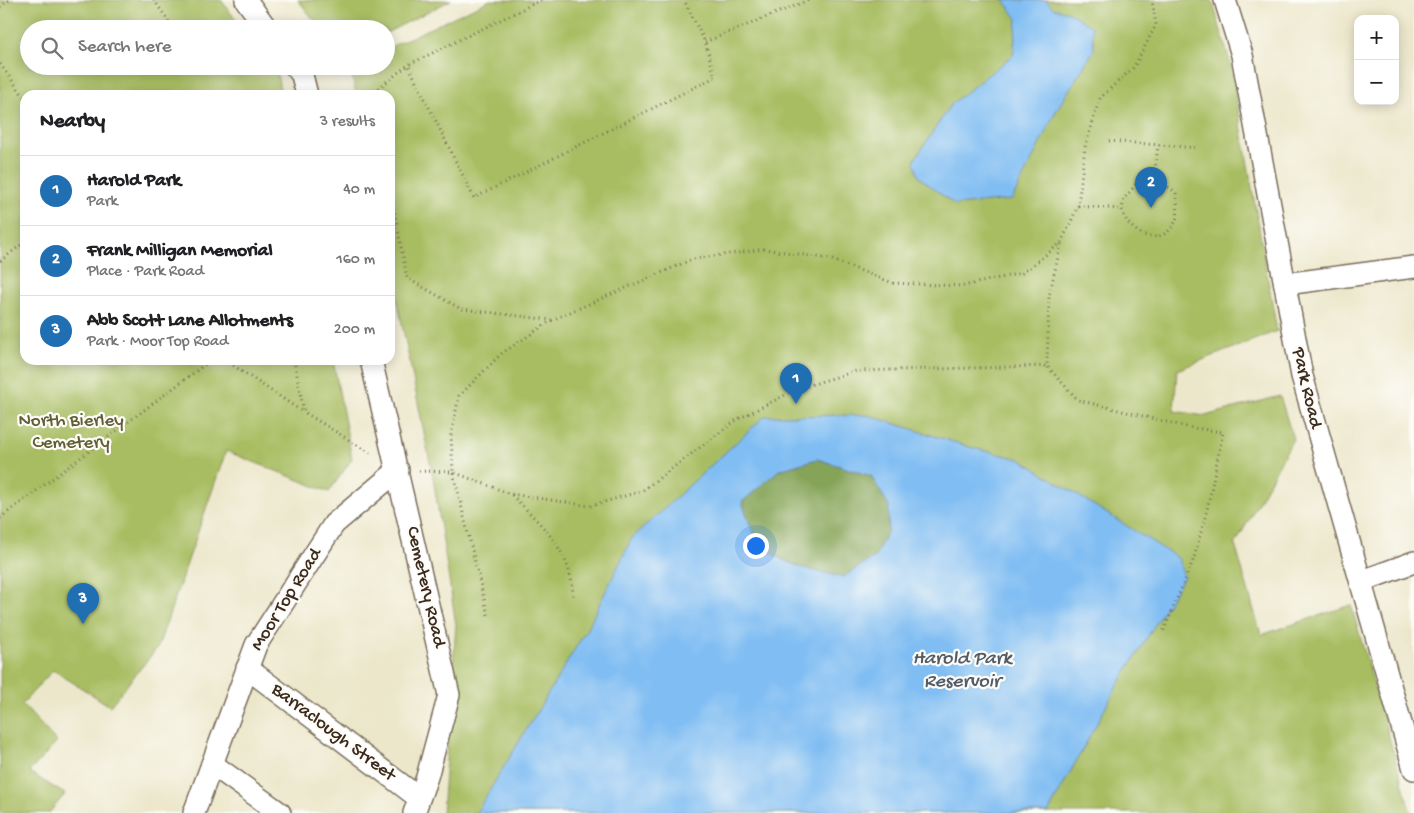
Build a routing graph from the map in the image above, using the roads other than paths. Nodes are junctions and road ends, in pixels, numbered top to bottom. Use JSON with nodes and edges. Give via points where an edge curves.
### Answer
{"nodes":[{"id":1,"x":246,"y":0,"type":"edge"},
{"id":2,"x":1225,"y":0,"type":"edge"},
{"id":3,"x":260,"y":20,"type":"edge"},
{"id":4,"x":301,"y":75,"type":"edge"},
{"id":5,"x":306,"y":90,"type":"edge"},
{"id":6,"x":1414,"y":267,"type":"edge"},
{"id":7,"x":1285,"y":284,"type":"junction"},
{"id":8,"x":372,"y":365,"type":"edge"},
{"id":9,"x":398,"y":470,"type":"junction"},
{"id":10,"x":1414,"y":562,"type":"edge"},
{"id":11,"x":1362,"y":581,"type":"junction"},
{"id":12,"x":247,"y":668,"type":"junction"},
{"id":13,"x":1411,"y":746,"type":"edge"},
{"id":14,"x":212,"y":764,"type":"junction"},
{"id":15,"x":1414,"y":769,"type":"edge"},
{"id":16,"x":416,"y":805,"type":"edge"},
{"id":17,"x":194,"y":813,"type":"edge"},
{"id":18,"x":280,"y":813,"type":"edge"}],
"edges":[{"from":1,"to":3,"type":"street"},
{"from":2,"to":7,"type":"street","name":"Park Road","via":[[1242,55]]},
{"from":4,"to":5,"type":"street"},
{"from":6,"to":7,"type":"street"},
{"from":7,"to":11,"type":"street","name":"Park Road","via":[[1302,376],[1328,475]]},
{"from":8,"to":9,"type":"street","name":"Cemetery Road"},
{"from":9,"to":12,"type":"street","name":"Moor Top Road","via":[[334,524],[256,645]]},
{"from":9,"to":16,"type":"street","name":"Cemetery Road","via":[[449,694]]},
{"from":10,"to":11,"type":"street"},
{"from":11,"to":13,"type":"street","name":"Park Road"},
{"from":12,"to":14,"type":"street","name":"Moor Top Road"},
{"from":12,"to":16,"type":"street","name":"Barraclough Street"},
{"from":13,"to":15,"type":"street","name":"Park Road"},
{"from":14,"to":17,"type":"street","name":"Moor Top Road"},
{"from":14,"to":18,"type":"street"}]}
